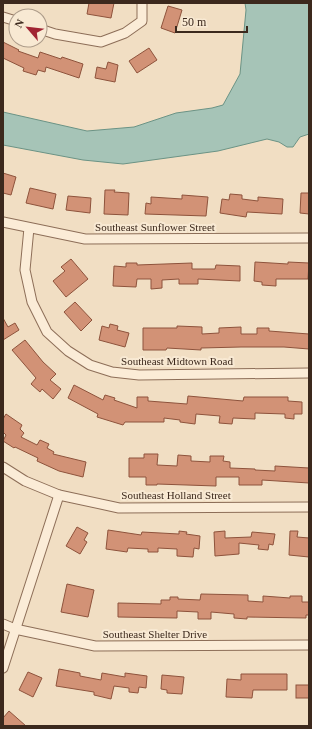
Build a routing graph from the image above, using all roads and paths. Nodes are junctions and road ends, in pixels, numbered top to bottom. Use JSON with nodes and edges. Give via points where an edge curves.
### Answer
{"nodes":[{"id":1,"x":142,"y":3,"type":"edge"},
{"id":2,"x":48,"y":32,"type":"edge"},
{"id":3,"x":3,"y":222,"type":"edge"},
{"id":4,"x":29,"y":228,"type":"junction"},
{"id":5,"x":309,"y":238,"type":"edge"},
{"id":6,"x":309,"y":373,"type":"edge"},
{"id":7,"x":3,"y":467,"type":"edge"},
{"id":8,"x":59,"y":495,"type":"junction"},
{"id":9,"x":309,"y":507,"type":"edge"},
{"id":10,"x":3,"y":624,"type":"edge"},
{"id":11,"x":15,"y":630,"type":"junction"},
{"id":12,"x":309,"y":645,"type":"edge"},
{"id":13,"x":3,"y":668,"type":"edge"}],
"edges":[{"from":1,"to":2,"type":"street","via":[[142,21],[125,33],[101,42]]},
{"from":3,"to":4,"type":"street","name":"Southeast Sunflower Street"},
{"from":4,"to":5,"type":"street","name":"Southeast Sunflower Street","via":[[85,239]]},
{"from":4,"to":6,"type":"street","name":"Southeast Midtown Road","via":[[25,270],[32,302],[47,332],[68,351],[90,365],[112,372],[140,375]]},
{"from":7,"to":8,"type":"street","name":"Southeast Holland Street","via":[[25,482]]},
{"from":8,"to":9,"type":"street","name":"Southeast Holland Street","via":[[119,508]]},
{"from":8,"to":11,"type":"street"},
{"from":10,"to":11,"type":"street","name":"Southeast Shelter Drive"},
{"from":11,"to":12,"type":"street","name":"Southeast Shelter Drive","via":[[95,646]]},
{"from":11,"to":13,"type":"street"}]}
